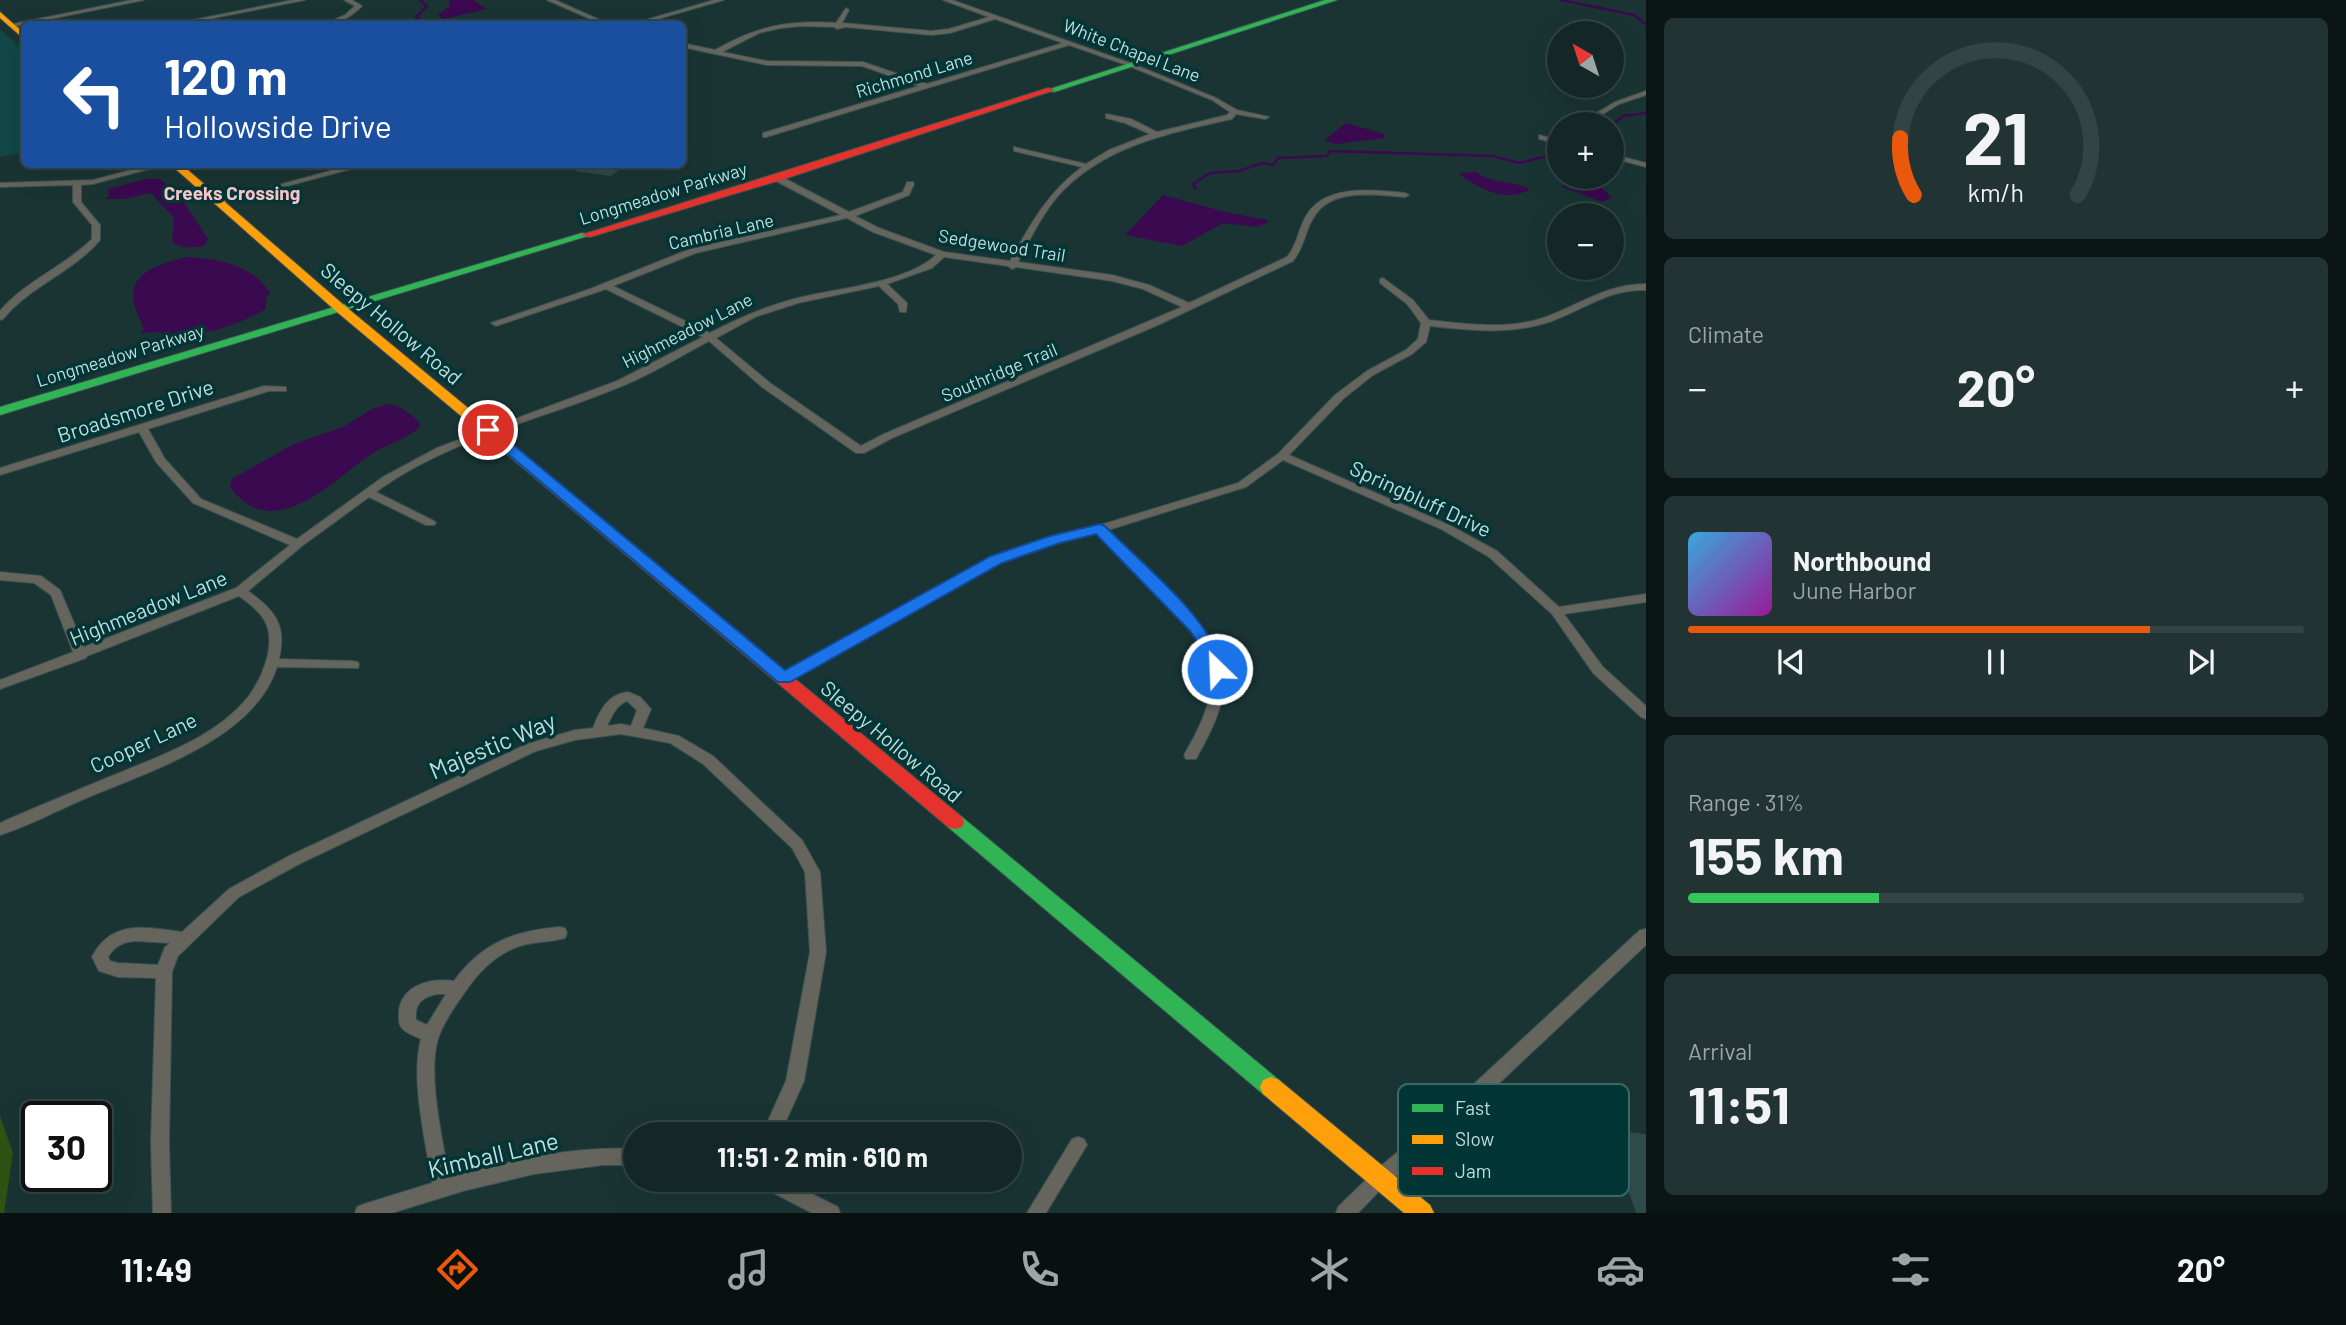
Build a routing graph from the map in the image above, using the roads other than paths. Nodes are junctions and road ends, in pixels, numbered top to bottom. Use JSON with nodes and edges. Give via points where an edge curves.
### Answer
{"nodes":[{"id":1,"x":141,"y":0,"type":"edge"},
{"id":2,"x":268,"y":0,"type":"edge"},
{"id":3,"x":302,"y":0,"type":"edge"},
{"id":4,"x":347,"y":0,"type":"edge"},
{"id":5,"x":550,"y":0,"type":"edge"},
{"id":6,"x":721,"y":0,"type":"edge"},
{"id":7,"x":946,"y":0,"type":"edge"},
{"id":8,"x":1315,"y":0,"type":"edge"},
{"id":9,"x":1334,"y":0,"type":"edge"},
{"id":10,"x":275,"y":5,"type":"junction"},
{"id":11,"x":846,"y":10,"type":"dead end"},
{"id":12,"x":996,"y":18,"type":"junction"},
{"id":13,"x":6,"y":19,"type":"edge"},
{"id":14,"x":192,"y":21,"type":"edge"},
{"id":15,"x":335,"y":21,"type":"edge"},
{"id":16,"x":599,"y":21,"type":"edge"},
{"id":17,"x":646,"y":21,"type":"edge"},
{"id":18,"x":837,"y":27,"type":"junction"},
{"id":19,"x":21,"y":34,"type":"edge"},
{"id":20,"x":1070,"y":43,"type":"junction"},
{"id":21,"x":686,"y":46,"type":"edge"},
{"id":22,"x":718,"y":51,"type":"junction"},
{"id":23,"x":1127,"y":63,"type":"junction"},
{"id":24,"x":925,"y":86,"type":"junction"},
{"id":25,"x":1646,"y":93,"type":"edge"},
{"id":26,"x":1235,"y":112,"type":"junction"},
{"id":27,"x":1602,"y":112,"type":"edge"},
{"id":28,"x":1109,"y":116,"type":"dead end"},
{"id":29,"x":1265,"y":117,"type":"dead end"},
{"id":30,"x":1155,"y":134,"type":"junction"},
{"id":31,"x":766,"y":135,"type":"dead end"},
{"id":32,"x":1542,"y":137,"type":"dead end"},
{"id":33,"x":1547,"y":138,"type":"edge"},
{"id":34,"x":1017,"y":149,"type":"dead end"},
{"id":35,"x":1624,"y":159,"type":"edge"},
{"id":36,"x":1646,"y":165,"type":"edge"},
{"id":37,"x":1087,"y":166,"type":"junction"},
{"id":38,"x":148,"y":168,"type":"edge"},
{"id":39,"x":180,"y":168,"type":"edge"},
{"id":40,"x":351,"y":168,"type":"edge"},
{"id":41,"x":777,"y":178,"type":"junction"},
{"id":42,"x":78,"y":184,"type":"junction"},
{"id":43,"x":910,"y":184,"type":"dead end"},
{"id":44,"x":0,"y":185,"type":"edge"},
{"id":45,"x":1405,"y":195,"type":"dead end"},
{"id":46,"x":219,"y":202,"type":"junction"},
{"id":47,"x":845,"y":215,"type":"junction"},
{"id":48,"x":942,"y":254,"type":"junction"},
{"id":49,"x":1012,"y":266,"type":"junction"},
{"id":50,"x":1383,"y":281,"type":"dead end"},
{"id":51,"x":881,"y":284,"type":"junction"},
{"id":52,"x":607,"y":286,"type":"junction"},
{"id":53,"x":1646,"y":287,"type":"edge"},
{"id":54,"x":338,"y":306,"type":"junction"},
{"id":55,"x":1190,"y":307,"type":"junction"},
{"id":56,"x":903,"y":310,"type":"dead end"},
{"id":57,"x":0,"y":317,"type":"edge"},
{"id":58,"x":496,"y":323,"type":"dead end"},
{"id":59,"x":1426,"y":323,"type":"junction"},
{"id":60,"x":708,"y":336,"type":"junction"},
{"id":61,"x":282,"y":388,"type":"dead end"},
{"id":62,"x":0,"y":402,"type":"edge"},
{"id":63,"x":0,"y":411,"type":"edge"},
{"id":64,"x":142,"y":428,"type":"junction"},
{"id":65,"x":488,"y":430,"type":"junction"},
{"id":66,"x":1282,"y":456,"type":"junction"},
{"id":67,"x":0,"y":472,"type":"edge"},
{"id":68,"x":369,"y":494,"type":"junction"},
{"id":69,"x":430,"y":523,"type":"dead end"},
{"id":70,"x":1100,"y":529,"type":"junction"},
{"id":71,"x":298,"y":544,"type":"junction"},
{"id":72,"x":0,"y":576,"type":"edge"},
{"id":73,"x":240,"y":591,"type":"junction"},
{"id":74,"x":1646,"y":598,"type":"edge"},
{"id":75,"x":1556,"y":611,"type":"junction"},
{"id":76,"x":80,"y":655,"type":"junction"},
{"id":77,"x":273,"y":663,"type":"junction"},
{"id":78,"x":353,"y":665,"type":"dead end"},
{"id":79,"x":784,"y":678,"type":"junction"},
{"id":80,"x":0,"y":685,"type":"edge"},
{"id":81,"x":1646,"y":714,"type":"edge"},
{"id":82,"x":635,"y":732,"type":"junction"},
{"id":83,"x":598,"y":733,"type":"junction"},
{"id":84,"x":1191,"y":755,"type":"dead end"},
{"id":85,"x":0,"y":829,"type":"edge"},
{"id":86,"x":559,"y":933,"type":"dead end"},
{"id":87,"x":1646,"y":935,"type":"edge"},
{"id":88,"x":184,"y":939,"type":"junction"},
{"id":89,"x":164,"y":972,"type":"junction"},
{"id":90,"x":457,"y":988,"type":"junction"},
{"id":91,"x":430,"y":1035,"type":"junction"},
{"id":92,"x":1486,"y":1084,"type":"edge"},
{"id":93,"x":776,"y":1122,"type":"edge"},
{"id":94,"x":1078,"y":1145,"type":"dead end"},
{"id":95,"x":623,"y":1158,"type":"edge"},
{"id":96,"x":1398,"y":1163,"type":"edge"},
{"id":97,"x":1380,"y":1178,"type":"junction"},
{"id":98,"x":442,"y":1189,"type":"junction"},
{"id":99,"x":790,"y":1192,"type":"edge"},
{"id":100,"x":1398,"y":1193,"type":"edge"},
{"id":101,"x":1402,"y":1196,"type":"edge"},
{"id":102,"x":162,"y":1213,"type":"edge"},
{"id":103,"x":364,"y":1213,"type":"edge"},
{"id":104,"x":831,"y":1213,"type":"edge"},
{"id":105,"x":1036,"y":1213,"type":"edge"},
{"id":106,"x":1345,"y":1213,"type":"edge"},
{"id":107,"x":1422,"y":1213,"type":"edge"}],
"edges":[{"from":1,"to":13,"type":"street"},
{"from":2,"to":10,"type":"street"},
{"from":3,"to":10,"type":"street"},
{"from":4,"to":15,"type":"street","via":[[359,6]]},
{"from":5,"to":16,"type":"street"},
{"from":6,"to":17,"type":"street"},
{"from":7,"to":12,"type":"street","name":"White Chapel Lane"},
{"from":8,"to":23,"type":"street","name":"Longmeadow Parkway"},
{"from":9,"to":23,"type":"street","name":"Longmeadow Parkway"},
{"from":10,"to":14,"type":"street"},
{"from":11,"to":18,"type":"street"},
{"from":12,"to":18,"type":"street","via":[[939,32]]},
{"from":12,"to":20,"type":"street","name":"White Chapel Lane"},
{"from":13,"to":19,"type":"street"},
{"from":18,"to":22,"type":"street","via":[[767,29]]},
{"from":20,"to":23,"type":"street","name":"White Chapel Lane"},
{"from":20,"to":24,"type":"street","name":"Richmond Lane"},
{"from":21,"to":22,"type":"street"},
{"from":22,"to":24,"type":"street","via":[[782,64],[863,64]]},
{"from":23,"to":26,"type":"street","name":"White Chapel Lane"},
{"from":23,"to":41,"type":"street","name":"Longmeadow Parkway"},
{"from":23,"to":54,"type":"street","name":"Longmeadow Parkway"},
{"from":24,"to":31,"type":"street","name":"Richmond Lane"},
{"from":25,"to":27,"type":"street"},
{"from":26,"to":29,"type":"street","name":"White Chapel Lane"},
{"from":26,"to":30,"type":"street"},
{"from":28,"to":30,"type":"street"},
{"from":30,"to":37,"type":"street"},
{"from":32,"to":33,"type":"street"},
{"from":34,"to":37,"type":"street"},
{"from":35,"to":36,"type":"street"},
{"from":37,"to":49,"type":"street","via":[[1052,199]]},
{"from":38,"to":42,"type":"street"},
{"from":39,"to":46,"type":"street","name":"Sleepy Hollow Road"},
{"from":40,"to":46,"type":"street"},
{"from":41,"to":47,"type":"street","name":"Sedgewood Trail"},
{"from":41,"to":54,"type":"street","name":"Longmeadow Parkway"},
{"from":42,"to":44,"type":"street"},
{"from":42,"to":57,"type":"street","via":[[77,202],[96,225],[96,240],[19,296]]},
{"from":43,"to":47,"type":"street","name":"Cambria Lane","via":[[909,191],[898,197]]},
{"from":45,"to":55,"type":"street","name":"Southridge Trail","via":[[1332,198],[1309,217],[1301,246],[1290,259]]},
{"from":46,"to":54,"type":"street","name":"Sleepy Hollow Road"},
{"from":47,"to":48,"type":"street","name":"Sedgewood Trail"},
{"from":47,"to":52,"type":"street","name":"Cambria Lane","via":[[793,231],[706,247]]},
{"from":48,"to":49,"type":"street","name":"Sedgewood Trail"},
{"from":48,"to":51,"type":"street","name":"Highmeadow Lane","via":[[929,266]]},
{"from":49,"to":55,"type":"street","name":"Sedgewood Trail","via":[[1130,282]]},
{"from":50,"to":59,"type":"street","via":[[1410,302]]},
{"from":51,"to":56,"type":"street","via":[[902,303]]},
{"from":51,"to":60,"type":"street","name":"Highmeadow Lane","via":[[776,307]]},
{"from":52,"to":58,"type":"street","name":"Cambria Lane"},
{"from":52,"to":60,"type":"street","name":"Southridge Trail"},
{"from":53,"to":59,"type":"street","via":[[1603,292],[1545,320],[1499,329]]},
{"from":54,"to":62,"type":"street","name":"Longmeadow Parkway"},
{"from":54,"to":63,"type":"street","name":"Longmeadow Parkway"},
{"from":54,"to":65,"type":"street","name":"Sleepy Hollow Road"},
{"from":55,"to":60,"type":"street","name":"Southridge Trail","via":[[860,451],[766,385]]},
{"from":59,"to":66,"type":"street","via":[[1423,340],[1339,397]]},
{"from":60,"to":65,"type":"street","name":"Highmeadow Lane","via":[[621,383]]},
{"from":61,"to":64,"type":"street","name":"Broadsmore Drive","via":[[268,388]]},
{"from":64,"to":67,"type":"street","name":"Broadsmore Drive"},
{"from":64,"to":71,"type":"street","via":[[160,460],[197,501]]},
{"from":65,"to":68,"type":"street","name":"Highmeadow Lane","via":[[387,478]]},
{"from":65,"to":79,"type":"street","name":"Sleepy Hollow Road"},
{"from":66,"to":70,"type":"street","via":[[1242,485]]},
{"from":66,"to":75,"type":"street","name":"Springbluff Drive","via":[[1445,527],[1493,554]]},
{"from":68,"to":69,"type":"street"},
{"from":68,"to":71,"type":"street","name":"Highmeadow Lane"},
{"from":70,"to":79,"type":"street","via":[[987,564]]},
{"from":70,"to":84,"type":"street","via":[[1196,627],[1215,661],[1215,700]]},
{"from":71,"to":73,"type":"street","name":"Highmeadow Lane"},
{"from":72,"to":76,"type":"street","via":[[37,579],[56,593]]},
{"from":73,"to":76,"type":"street","name":"Highmeadow Lane"},
{"from":73,"to":77,"type":"street","name":"Cooper Lane","via":[[267,610],[276,624]]},
{"from":74,"to":75,"type":"street"},
{"from":75,"to":81,"type":"street","name":"Springbluff Drive","via":[[1598,670]]},
{"from":76,"to":80,"type":"street","name":"Highmeadow Lane"},
{"from":77,"to":78,"type":"street"},
{"from":77,"to":85,"type":"street","name":"Cooper Lane","via":[[263,688],[201,741]]},
{"from":79,"to":97,"type":"street","name":"Sleepy Hollow Road"},
{"from":82,"to":83,"type":"street","name":"Majestic Way"},
{"from":82,"to":83,"type":"street","via":[[644,709],[624,697],[607,709]]},
{"from":82,"to":93,"type":"street","name":"Majestic Way","via":[[674,739],[708,760],[797,845],[812,872],[818,952],[795,1081]]},
{"from":83,"to":88,"type":"street","name":"Majestic Way","via":[[533,747],[294,860],[234,893]]},
{"from":86,"to":90,"type":"street","via":[[530,935],[502,945]]},
{"from":87,"to":92,"type":"street"},
{"from":88,"to":89,"type":"street","name":"Majestic Way","via":[[171,952]]},
{"from":88,"to":89,"type":"street","via":[[140,933],[122,936],[104,948],[100,957],[105,966],[118,970]]},
{"from":89,"to":102,"type":"street","name":"Majestic Way"},
{"from":90,"to":91,"type":"street"},
{"from":90,"to":91,"type":"street","via":[[438,984],[411,1000],[408,1024]]},
{"from":91,"to":98,"type":"street","via":[[428,1082]]},
{"from":94,"to":105,"type":"street"},
{"from":95,"to":98,"type":"street","name":"Kimball Lane","via":[[550,1162]]},
{"from":96,"to":97,"type":"street"},
{"from":97,"to":100,"type":"street","name":"Sleepy Hollow Road"},
{"from":97,"to":106,"type":"street"},
{"from":98,"to":103,"type":"street","name":"Kimball Lane"},
{"from":99,"to":104,"type":"street"},
{"from":101,"to":107,"type":"street","name":"Sleepy Hollow Road"}]}
